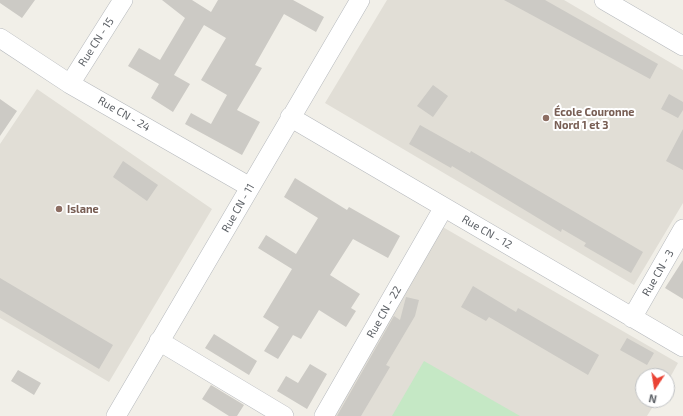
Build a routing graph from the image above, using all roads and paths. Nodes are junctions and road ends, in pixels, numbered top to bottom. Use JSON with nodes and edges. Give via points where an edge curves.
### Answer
{"nodes":[{"id":1,"x":123,"y":0,"type":"edge"},
{"id":2,"x":360,"y":0,"type":"edge"},
{"id":3,"x":612,"y":2,"type":"edge"},
{"id":4,"x":0,"y":38,"type":"edge"},
{"id":5,"x":683,"y":46,"type":"edge"},
{"id":6,"x":70,"y":84,"type":"junction"},
{"id":7,"x":290,"y":117,"type":"junction"},
{"id":8,"x":250,"y":187,"type":"junction"},
{"id":9,"x":444,"y":207,"type":"junction"},
{"id":10,"x":683,"y":229,"type":"edge"},
{"id":11,"x":632,"y":318,"type":"junction"},
{"id":12,"x":159,"y":341,"type":"junction"},
{"id":13,"x":683,"y":347,"type":"edge"},
{"id":14,"x":116,"y":416,"type":"edge"},
{"id":15,"x":284,"y":416,"type":"edge"},
{"id":16,"x":324,"y":416,"type":"edge"}],
"edges":[{"from":1,"to":6,"type":"street","name":"Rue CN - 15"},
{"from":2,"to":7,"type":"street","name":"Rue CN - 11"},
{"from":3,"to":5,"type":"street"},
{"from":4,"to":6,"type":"street","name":"Rue CN - 24"},
{"from":6,"to":8,"type":"street","name":"Rue CN - 24"},
{"from":7,"to":8,"type":"street","name":"Rue CN - 11"},
{"from":7,"to":9,"type":"street","name":"Rue CN - 12"},
{"from":8,"to":12,"type":"street","name":"Rue CN - 11"},
{"from":9,"to":11,"type":"street","name":"Rue CN - 12"},
{"from":9,"to":16,"type":"street","name":"Rue CN - 22"},
{"from":10,"to":11,"type":"street","name":"Rue CN - 3"},
{"from":11,"to":13,"type":"street","name":"Rue CN - 12"},
{"from":12,"to":14,"type":"street","name":"Rue CN - 11"},
{"from":12,"to":15,"type":"street"}]}
